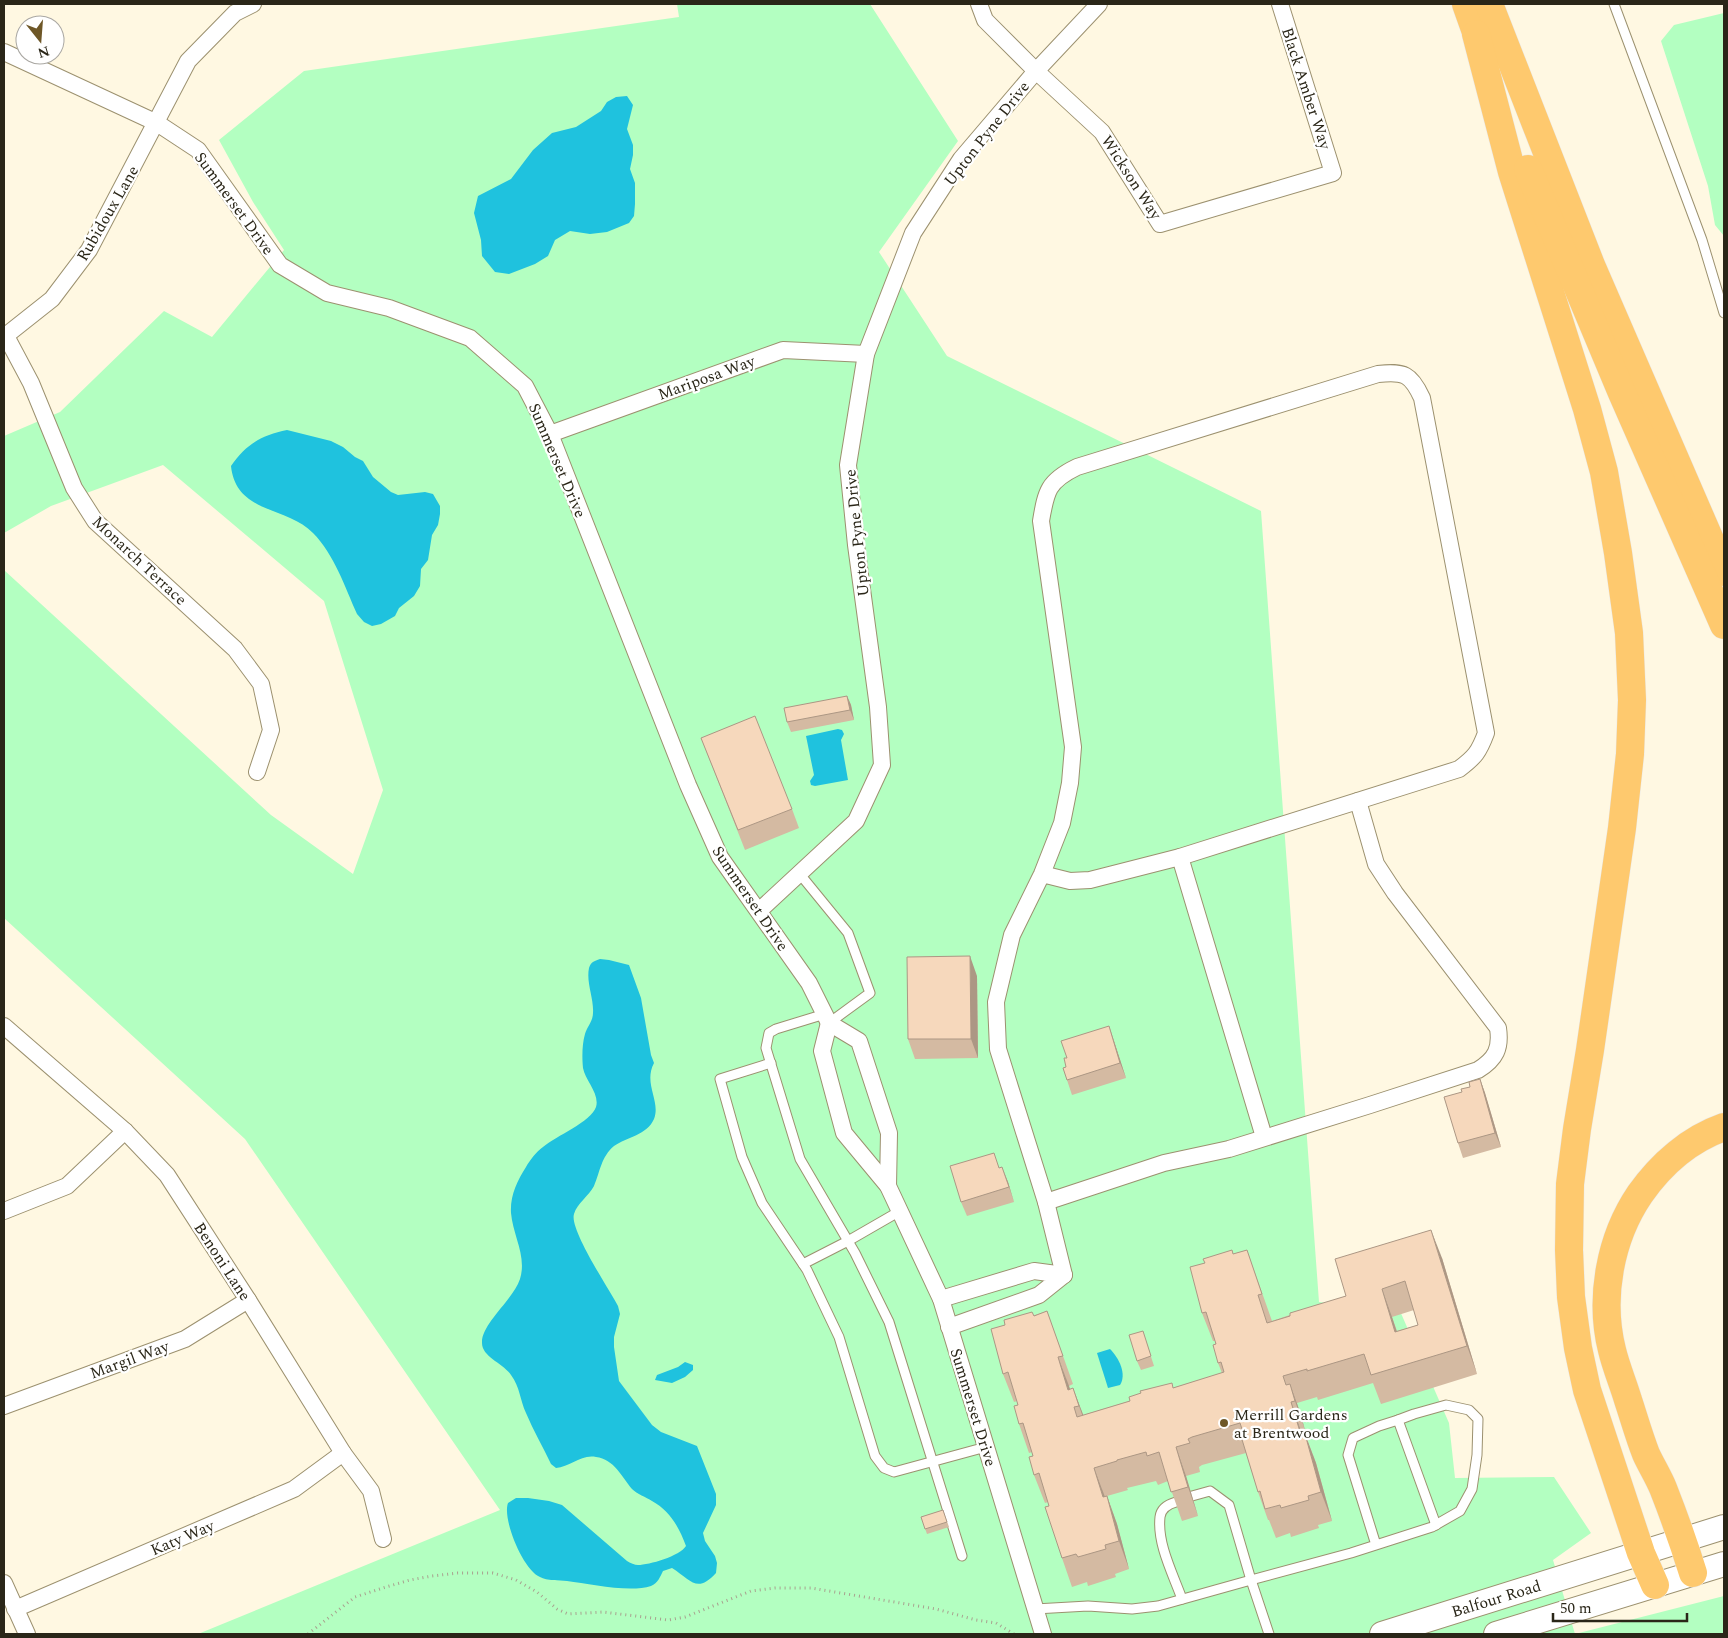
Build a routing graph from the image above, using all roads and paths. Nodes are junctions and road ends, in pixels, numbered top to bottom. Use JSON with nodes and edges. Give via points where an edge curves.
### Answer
{"nodes":[{"id":1,"x":253,"y":4,"type":"edge"},
{"id":2,"x":979,"y":4,"type":"edge"},
{"id":3,"x":1099,"y":4,"type":"edge"},
{"id":4,"x":1280,"y":4,"type":"edge"},
{"id":5,"x":1466,"y":4,"type":"edge"},
{"id":6,"x":1489,"y":4,"type":"edge"},
{"id":7,"x":1614,"y":4,"type":"edge"},
{"id":8,"x":1476,"y":34,"type":"junction"},
{"id":9,"x":4,"y":52,"type":"edge"},
{"id":10,"x":1036,"y":71,"type":"junction"},
{"id":11,"x":157,"y":123,"type":"junction"},
{"id":12,"x":1333,"y":173,"type":"joint"},
{"id":13,"x":1724,"y":313,"type":"edge"},
{"id":14,"x":5,"y":336,"type":"edge"},
{"id":15,"x":866,"y":354,"type":"junction"},
{"id":16,"x":550,"y":434,"type":"junction"},
{"id":17,"x":1724,"y":572,"type":"edge"},
{"id":18,"x":1724,"y":625,"type":"edge"},
{"id":19,"x":257,"y":772,"type":"dead end"},
{"id":20,"x":1358,"y":801,"type":"junction"},
{"id":21,"x":1180,"y":857,"type":"junction"},
{"id":22,"x":799,"y":874,"type":"junction"},
{"id":23,"x":1042,"y":874,"type":"junction"},
{"id":24,"x":759,"y":911,"type":"junction"},
{"id":25,"x":827,"y":1018,"type":"junction"},
{"id":26,"x":4,"y":1026,"type":"edge"},
{"id":27,"x":771,"y":1063,"type":"junction"},
{"id":28,"x":1724,"y":1127,"type":"edge"},
{"id":29,"x":126,"y":1131,"type":"junction"},
{"id":30,"x":1264,"y":1137,"type":"junction"},
{"id":31,"x":888,"y":1186,"type":"junction"},
{"id":32,"x":1046,"y":1202,"type":"junction"},
{"id":33,"x":4,"y":1211,"type":"edge"},
{"id":34,"x":900,"y":1211,"type":"junction"},
{"id":35,"x":848,"y":1241,"type":"junction"},
{"id":36,"x":803,"y":1264,"type":"junction"},
{"id":37,"x":1064,"y":1275,"type":"junction"},
{"id":38,"x":1012,"y":1277,"type":"junction"},
{"id":39,"x":941,"y":1299,"type":"junction"},
{"id":40,"x":248,"y":1300,"type":"junction"},
{"id":41,"x":1020,"y":1302,"type":"junction"},
{"id":42,"x":949,"y":1326,"type":"junction"},
{"id":43,"x":4,"y":1406,"type":"edge"},
{"id":44,"x":1398,"y":1420,"type":"junction"},
{"id":45,"x":986,"y":1447,"type":"junction"},
{"id":46,"x":343,"y":1454,"type":"junction"},
{"id":47,"x":933,"y":1462,"type":"junction"},
{"id":48,"x":1192,"y":1496,"type":"dead end"},
{"id":49,"x":1176,"y":1502,"type":"edge"},
{"id":50,"x":1436,"y":1525,"type":"junction"},
{"id":51,"x":1724,"y":1527,"type":"edge"},
{"id":52,"x":383,"y":1539,"type":"dead end"},
{"id":53,"x":1683,"y":1540,"type":"junction"},
{"id":54,"x":1376,"y":1545,"type":"junction"},
{"id":55,"x":1641,"y":1553,"type":"junction"},
{"id":56,"x":962,"y":1556,"type":"dead end"},
{"id":57,"x":1724,"y":1564,"type":"edge"},
{"id":58,"x":1693,"y":1573,"type":"junction"},
{"id":59,"x":1251,"y":1580,"type":"junction"},
{"id":60,"x":4,"y":1583,"type":"edge"},
{"id":61,"x":1654,"y":1585,"type":"junction"},
{"id":62,"x":1182,"y":1599,"type":"junction"},
{"id":63,"x":15,"y":1609,"type":"junction"},
{"id":64,"x":1035,"y":1609,"type":"junction"},
{"id":65,"x":27,"y":1634,"type":"edge"},
{"id":66,"x":308,"y":1634,"type":"edge"},
{"id":67,"x":1014,"y":1634,"type":"edge"},
{"id":68,"x":1043,"y":1634,"type":"edge"},
{"id":69,"x":1269,"y":1634,"type":"edge"},
{"id":70,"x":1382,"y":1634,"type":"edge"},
{"id":71,"x":1496,"y":1634,"type":"edge"}],
"edges":[{"from":1,"to":11,"type":"street","name":"Rubidoux Lane","via":[[235,13],[188,61]]},
{"from":2,"to":10,"type":"street","via":[[986,20]]},
{"from":3,"to":10,"type":"street","name":"Upton Pyne Drive"},
{"from":4,"to":12,"type":"street","name":"Black Amber Way"},
{"from":5,"to":8,"type":"highway"},
{"from":6,"to":17,"type":"highway","via":[[1592,265]]},
{"from":7,"to":13,"type":"lane","via":[[1702,240]]},
{"from":8,"to":18,"type":"highway","via":[[1574,282]]},
{"from":8,"to":55,"type":"highway","via":[[1512,172],[1601,463],[1629,633],[1632,700],[1628,772],[1570,1184],[1569,1250],[1571,1296],[1587,1390]]},
{"from":9,"to":11,"type":"street","name":"Summerset Drive"},
{"from":10,"to":12,"type":"street","name":"Wickson Way","via":[[1102,132],[1160,224]]},
{"from":10,"to":15,"type":"street","name":"Upton Pyne Drive","via":[[961,159],[913,233]]},
{"from":11,"to":14,"type":"street","name":"Rubidoux Lane","via":[[89,250],[52,299]]},
{"from":11,"to":16,"type":"street","name":"Summerset Drive","via":[[198,150],[280,265],[327,293],[389,308],[470,338],[525,386]]},
{"from":14,"to":19,"type":"street","name":"Monarch Terrace","via":[[31,383],[74,488],[95,521],[235,649],[261,684],[271,730]]},
{"from":15,"to":16,"type":"street","name":"Mariposa Way","via":[[783,350]]},
{"from":15,"to":22,"type":"street","name":"Upton Pyne Drive","via":[[848,465],[878,707],[882,765],[856,821]]},
{"from":16,"to":24,"type":"street","name":"Summerset Drive","via":[[688,785],[720,857]]},
{"from":20,"to":21,"type":"street"},
{"from":20,"to":23,"type":"street","via":[[1459,768],[1475,757],[1486,733],[1422,398],[1414,382],[1405,375],[1392,372],[1077,467],[1060,475],[1051,485],[1044,500],[1041,522],[1073,747],[1062,823]]},
{"from":20,"to":30,"type":"street","via":[[1376,864],[1498,1028],[1497,1052],[1478,1070]]},
{"from":21,"to":23,"type":"street","via":[[1090,880],[1070,881]]},
{"from":21,"to":30,"type":"street"},
{"from":22,"to":24,"type":"street","name":"Upton Pyne Drive"},
{"from":22,"to":25,"type":"lane","via":[[848,933],[870,993]]},
{"from":23,"to":32,"type":"street","via":[[1012,935],[996,1002],[998,1049]]},
{"from":24,"to":25,"type":"street","name":"Summerset Drive","via":[[809,983]]},
{"from":25,"to":27,"type":"lane","via":[[769,1033],[766,1048]]},
{"from":25,"to":31,"type":"street","name":"Summerset Drive","via":[[822,1050],[844,1132]]},
{"from":25,"to":31,"type":"street","name":"Summerset Drive","via":[[860,1041],[889,1134]]},
{"from":26,"to":29,"type":"street","name":"Benoni Lane"},
{"from":27,"to":35,"type":"lane","via":[[800,1159]]},
{"from":27,"to":36,"type":"lane","via":[[720,1079],[742,1157],[762,1203]]},
{"from":28,"to":53,"type":"highway","via":[[1688,1145],[1647,1185],[1632,1206],[1620,1232],[1607,1288],[1611,1349],[1646,1452]]},
{"from":29,"to":33,"type":"street","via":[[66,1186]]},
{"from":29,"to":40,"type":"street","name":"Benoni Lane","via":[[167,1175]]},
{"from":30,"to":32,"type":"street","via":[[1164,1163]]},
{"from":31,"to":34,"type":"street","name":"Summerset Drive"},
{"from":32,"to":37,"type":"street"},
{"from":34,"to":35,"type":"lane"},
{"from":34,"to":39,"type":"street","name":"Summerset Drive"},
{"from":35,"to":36,"type":"lane"},
{"from":35,"to":47,"type":"lane","via":[[889,1322]]},
{"from":36,"to":47,"type":"lane","via":[[839,1337],[875,1456],[884,1468],[894,1472]]},
{"from":37,"to":38,"type":"street","via":[[1034,1270]]},
{"from":37,"to":41,"type":"street","via":[[1039,1296]]},
{"from":38,"to":39,"type":"street"},
{"from":38,"to":41,"type":"street"},
{"from":39,"to":42,"type":"street","name":"Summerset Drive"},
{"from":40,"to":43,"type":"street","name":"Margil Way","via":[[185,1339]]},
{"from":40,"to":46,"type":"street","name":"Benoni Lane"},
{"from":41,"to":42,"type":"street"},
{"from":42,"to":45,"type":"street","name":"Summerset Drive"},
{"from":44,"to":50,"type":"lane"},
{"from":44,"to":50,"type":"lane","via":[[1446,1405],[1469,1410],[1478,1419],[1472,1489],[1460,1511]]},
{"from":44,"to":54,"type":"lane","via":[[1353,1438],[1348,1455]]},
{"from":45,"to":47,"type":"lane"},
{"from":45,"to":64,"type":"street","name":"Summerset Drive"},
{"from":46,"to":52,"type":"street","name":"Benoni Lane","via":[[371,1491]]},
{"from":46,"to":63,"type":"street","name":"Katy Way","via":[[294,1489]]},
{"from":47,"to":56,"type":"lane"},
{"from":48,"to":59,"type":"lane","via":[[1210,1491],[1229,1505]]},
{"from":49,"to":62,"type":"lane","via":[[1168,1504],[1160,1515],[1162,1542]]},
{"from":50,"to":54,"type":"lane"},
{"from":51,"to":53,"type":"main road","name":"Balfour Road"},
{"from":53,"to":55,"type":"main road","name":"Balfour Road"},
{"from":53,"to":58,"type":"highway"},
{"from":54,"to":59,"type":"lane"},
{"from":55,"to":61,"type":"highway"},
{"from":55,"to":70,"type":"main road","name":"Balfour Road"},
{"from":57,"to":58,"type":"main road"},
{"from":58,"to":61,"type":"main road"},
{"from":59,"to":62,"type":"lane"},
{"from":59,"to":69,"type":"lane"},
{"from":60,"to":63,"type":"street"},
{"from":61,"to":71,"type":"main road"},
{"from":62,"to":64,"type":"lane","via":[[1132,1609],[1088,1606]]},
{"from":63,"to":65,"type":"street"},
{"from":64,"to":68,"type":"street","name":"Summerset Drive"},
{"from":66,"to":67,"type":"path","via":[[355,1597],[410,1580],[458,1573],[492,1573],[516,1580],[568,1614],[602,1612],[668,1620],[685,1618],[751,1591],[811,1588],[936,1609],[996,1623]]}]}
